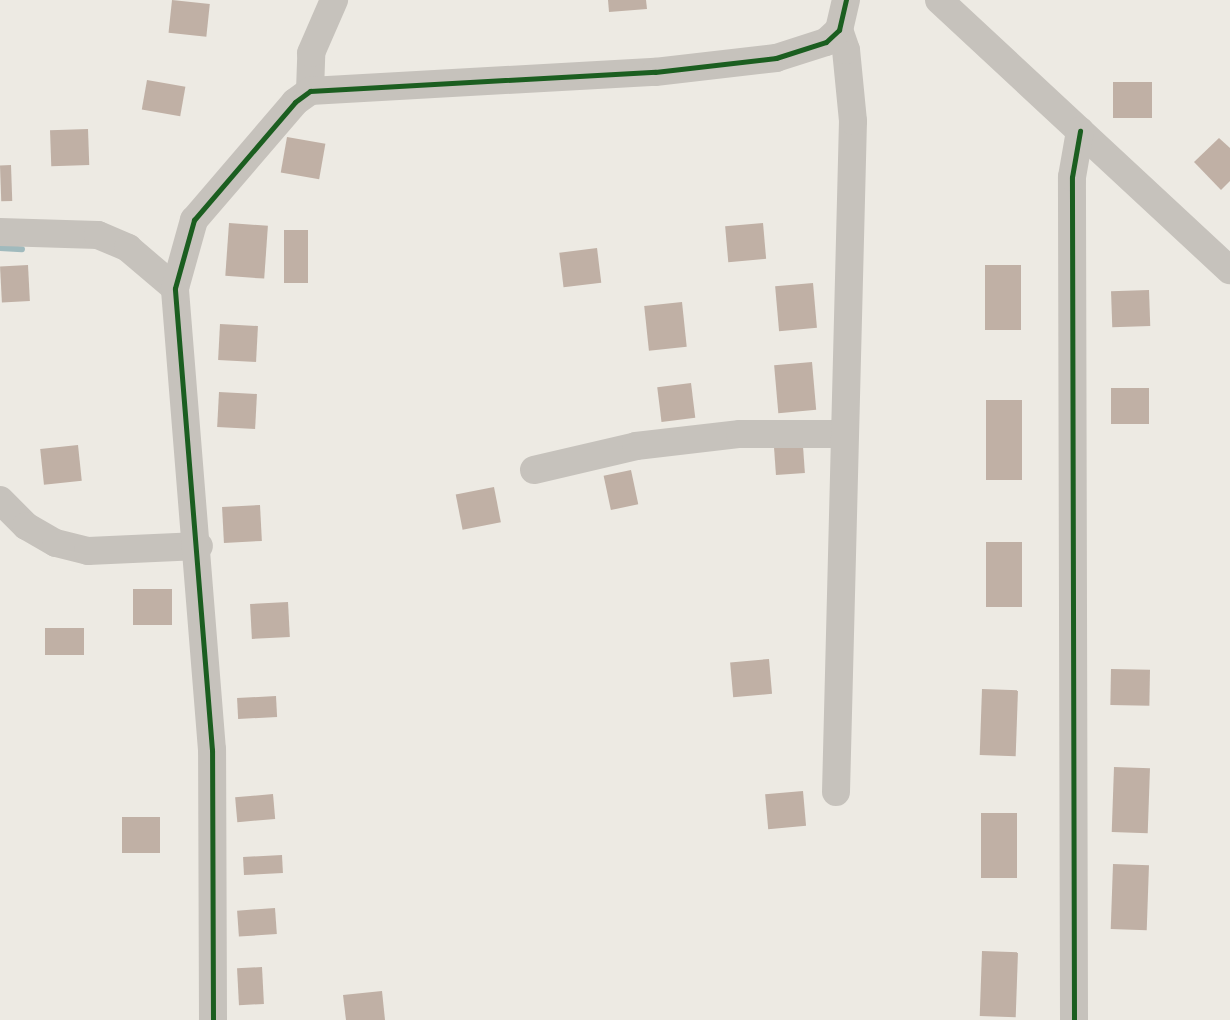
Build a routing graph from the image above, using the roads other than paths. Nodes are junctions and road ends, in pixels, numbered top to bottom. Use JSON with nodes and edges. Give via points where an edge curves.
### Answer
{"nodes":[{"id":1,"x":334,"y":0,"type":"edge"},
{"id":2,"x":846,"y":0,"type":"edge"},
{"id":3,"x":939,"y":0,"type":"edge"},
{"id":4,"x":839,"y":30,"type":"junction"},
{"id":5,"x":310,"y":91,"type":"junction"},
{"id":6,"x":1080,"y":131,"type":"junction"},
{"id":7,"x":0,"y":232,"type":"edge"},
{"id":8,"x":1230,"y":270,"type":"edge"},
{"id":9,"x":175,"y":288,"type":"junction"},
{"id":10,"x":844,"y":434,"type":"junction"},
{"id":11,"x":534,"y":470,"type":"dead end"},
{"id":12,"x":0,"y":500,"type":"edge"},
{"id":13,"x":199,"y":546,"type":"junction"},
{"id":14,"x":836,"y":792,"type":"dead end"},
{"id":15,"x":213,"y":1020,"type":"edge"},
{"id":16,"x":1074,"y":1020,"type":"edge"}],
"edges":[{"from":1,"to":5,"type":"street","via":[[311,53]]},
{"from":2,"to":4,"type":"street"},
{"from":3,"to":6,"type":"street"},
{"from":4,"to":5,"type":"street","via":[[826,42],[776,58],[655,72]]},
{"from":4,"to":10,"type":"street","via":[[846,50],[853,121],[852,301]]},
{"from":5,"to":9,"type":"street","via":[[295,102],[194,220]]},
{"from":6,"to":8,"type":"street"},
{"from":6,"to":16,"type":"street","via":[[1072,176]]},
{"from":7,"to":9,"type":"street","via":[[98,235],[128,248]]},
{"from":9,"to":13,"type":"street","via":[[182,399]]},
{"from":10,"to":11,"type":"street","via":[[740,434],[636,446]]},
{"from":10,"to":14,"type":"street"},
{"from":12,"to":13,"type":"street","via":[[26,526],[56,543],[88,552]]},
{"from":13,"to":15,"type":"street","via":[[212,750]]}]}
